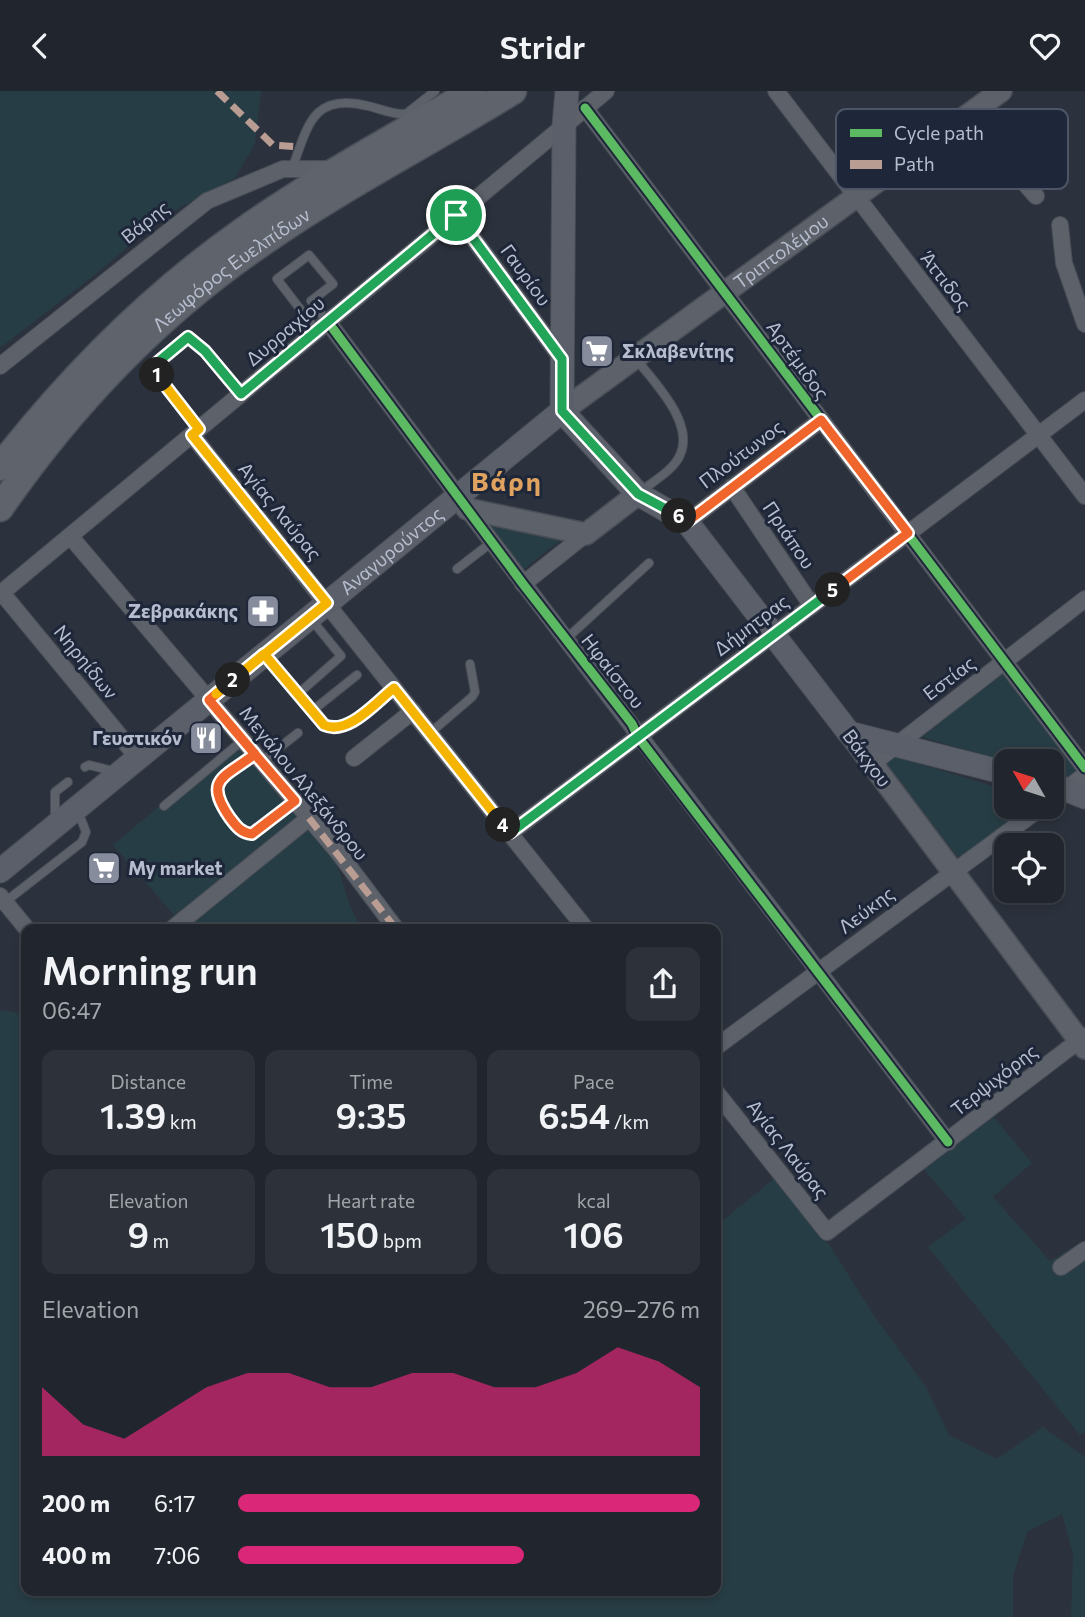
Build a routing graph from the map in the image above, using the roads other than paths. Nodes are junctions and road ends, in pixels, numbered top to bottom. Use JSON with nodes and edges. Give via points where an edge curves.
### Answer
{"nodes":[{"id":1,"x":435,"y":91,"type":"edge"},
{"id":2,"x":473,"y":91,"type":"edge"},
{"id":3,"x":513,"y":91,"type":"edge"},
{"id":4,"x":552,"y":91,"type":"edge"},
{"id":5,"x":568,"y":91,"type":"edge"},
{"id":6,"x":606,"y":91,"type":"edge"},
{"id":7,"x":776,"y":91,"type":"edge"},
{"id":8,"x":1001,"y":91,"type":"edge"},
{"id":9,"x":585,"y":108,"type":"junction"},
{"id":10,"x":974,"y":109,"type":"edge"},
{"id":11,"x":564,"y":127,"type":"junction"},
{"id":12,"x":292,"y":169,"type":"junction"},
{"id":13,"x":342,"y":169,"type":"junction"},
{"id":14,"x":836,"y":172,"type":"edge"},
{"id":15,"x":269,"y":173,"type":"junction"},
{"id":16,"x":849,"y":189,"type":"edge"},
{"id":17,"x":864,"y":189,"type":"edge"},
{"id":18,"x":1030,"y":189,"type":"edge"},
{"id":19,"x":854,"y":196,"type":"junction"},
{"id":20,"x":1036,"y":196,"type":"dead end"},
{"id":21,"x":291,"y":199,"type":"junction"},
{"id":22,"x":456,"y":215,"type":"junction"},
{"id":23,"x":1060,"y":225,"type":"dead end"},
{"id":24,"x":725,"y":291,"type":"junction"},
{"id":25,"x":1085,"y":324,"type":"edge"},
{"id":26,"x":323,"y":326,"type":"junction"},
{"id":27,"x":143,"y":358,"type":"junction"},
{"id":28,"x":635,"y":358,"type":"junction"},
{"id":29,"x":562,"y":359,"type":"junction"},
{"id":30,"x":0,"y":366,"type":"edge"},
{"id":31,"x":241,"y":394,"type":"junction"},
{"id":32,"x":1085,"y":400,"type":"edge"},
{"id":33,"x":562,"y":411,"type":"junction"},
{"id":34,"x":821,"y":420,"type":"junction"},
{"id":35,"x":196,"y":432,"type":"junction"},
{"id":36,"x":1038,"y":435,"type":"junction"},
{"id":37,"x":0,"y":467,"type":"edge"},
{"id":38,"x":732,"y":487,"type":"junction"},
{"id":39,"x":638,"y":494,"type":"junction"},
{"id":40,"x":1085,"y":496,"type":"edge"},
{"id":41,"x":462,"y":502,"type":"junction"},
{"id":42,"x":0,"y":509,"type":"edge"},
{"id":43,"x":687,"y":522,"type":"junction"},
{"id":44,"x":908,"y":533,"type":"junction"},
{"id":45,"x":586,"y":534,"type":"junction"},
{"id":46,"x":69,"y":536,"type":"junction"},
{"id":47,"x":492,"y":542,"type":"junction"},
{"id":48,"x":649,"y":563,"type":"dead end"},
{"id":49,"x":457,"y":569,"type":"dead end"},
{"id":50,"x":523,"y":584,"type":"junction"},
{"id":51,"x":1,"y":593,"type":"edge"},
{"id":52,"x":1085,"y":599,"type":"edge"},
{"id":53,"x":812,"y":606,"type":"junction"},
{"id":54,"x":318,"y":610,"type":"junction"},
{"id":55,"x":774,"y":634,"type":"junction"},
{"id":56,"x":566,"y":639,"type":"junction"},
{"id":57,"x":264,"y":654,"type":"junction"},
{"id":58,"x":1005,"y":661,"type":"junction"},
{"id":59,"x":470,"y":664,"type":"dead end"},
{"id":60,"x":357,"y":675,"type":"dead end"},
{"id":61,"x":394,"y":688,"type":"junction"},
{"id":62,"x":298,"y":694,"type":"junction"},
{"id":63,"x":209,"y":700,"type":"junction"},
{"id":64,"x":312,"y":711,"type":"junction"},
{"id":65,"x":413,"y":711,"type":"junction"},
{"id":66,"x":298,"y":733,"type":"dead end"},
{"id":67,"x":430,"y":733,"type":"junction"},
{"id":68,"x":849,"y":733,"type":"junction"},
{"id":69,"x":638,"y":737,"type":"junction"},
{"id":70,"x":243,"y":740,"type":"junction"},
{"id":71,"x":896,"y":745,"type":"junction"},
{"id":72,"x":258,"y":758,"type":"junction"},
{"id":73,"x":354,"y":758,"type":"dead end"},
{"id":74,"x":872,"y":764,"type":"junction"},
{"id":75,"x":129,"y":765,"type":"junction"},
{"id":76,"x":85,"y":767,"type":"dead end"},
{"id":77,"x":1085,"y":768,"type":"edge"},
{"id":78,"x":994,"y":770,"type":"edge"},
{"id":79,"x":68,"y":782,"type":"dead end"},
{"id":80,"x":295,"y":801,"type":"junction"},
{"id":81,"x":164,"y":806,"type":"dead end"},
{"id":82,"x":77,"y":808,"type":"junction"},
{"id":83,"x":309,"y":818,"type":"junction"},
{"id":84,"x":1025,"y":819,"type":"edge"},
{"id":85,"x":55,"y":825,"type":"junction"},
{"id":86,"x":510,"y":833,"type":"junction"},
{"id":87,"x":0,"y":871,"type":"edge"},
{"id":88,"x":952,"y":871,"type":"junction"},
{"id":89,"x":3,"y":899,"type":"edge"},
{"id":90,"x":23,"y":924,"type":"edge"},
{"id":91,"x":178,"y":924,"type":"edge"},
{"id":92,"x":392,"y":924,"type":"edge"},
{"id":93,"x":582,"y":924,"type":"edge"},
{"id":94,"x":818,"y":971,"type":"junction"},
{"id":95,"x":1083,"y":1042,"type":"edge"},
{"id":96,"x":721,"y":1044,"type":"edge"},
{"id":97,"x":721,"y":1098,"type":"edge"},
{"id":98,"x":948,"y":1142,"type":"junction"},
{"id":99,"x":827,"y":1232,"type":"joint"},
{"id":100,"x":1085,"y":1250,"type":"edge"},
{"id":101,"x":1061,"y":1267,"type":"dead end"}],
"edges":[{"from":1,"to":12,"type":"lane","via":[[406,114],[344,100],[326,107],[307,128]]},
{"from":2,"to":13,"type":"main road","name":"Λεωφόρος Ευελπίδων"},
{"from":3,"to":27,"type":"main road","name":"Λεωφόρος Ευελπίδων","via":[[258,245],[166,319]]},
{"from":4,"to":11,"type":"main road"},
{"from":5,"to":11,"type":"main road"},
{"from":6,"to":9,"type":"street","name":"Δυρραχίου"},
{"from":7,"to":14,"type":"street","name":"Άττιδος"},
{"from":8,"to":10,"type":"street","name":"Τριπτολέμου"},
{"from":9,"to":11,"type":"street","name":"Δυρραχίου"},
{"from":9,"to":24,"type":"street","name":"Αρτέμιδος"},
{"from":11,"to":22,"type":"street","name":"Δυρραχίου"},
{"from":11,"to":29,"type":"main road"},
{"from":12,"to":13,"type":"street","name":"Βάρης"},
{"from":12,"to":15,"type":"street","name":"Βάρης"},
{"from":13,"to":21,"type":"main road","name":"Λεωφόρος Ευελπίδων"},
{"from":15,"to":21,"type":"street","via":[[284,177]]},
{"from":15,"to":30,"type":"street","name":"Βάρης","via":[[191,212]]},
{"from":16,"to":19,"type":"street","name":"Άττιδος"},
{"from":17,"to":19,"type":"street","name":"Τριπτολέμου"},
{"from":18,"to":20,"type":"street"},
{"from":19,"to":24,"type":"street","name":"Τριπτολέμου"},
{"from":19,"to":36,"type":"street","name":"Άττιδος"},
{"from":21,"to":37,"type":"main road","name":"Λεωφόρος Ευελπίδων","via":[[240,233],[140,317],[51,406]]},
{"from":22,"to":26,"type":"street","name":"Δυρραχίου"},
{"from":22,"to":29,"type":"street","name":"Γαυρίου"},
{"from":23,"to":25,"type":"street","via":[[1064,263]]},
{"from":24,"to":28,"type":"street","name":"Τριπτολέμου"},
{"from":24,"to":34,"type":"street","name":"Αρτέμιδος"},
{"from":26,"to":26,"type":"lane","via":[[277,279],[309,255],[333,284],[311,301]]},
{"from":26,"to":31,"type":"street","name":"Δυρραχίου"},
{"from":26,"to":41,"type":"street","name":"Ηφαίστου"},
{"from":27,"to":31,"type":"lane","via":[[192,338]]},
{"from":27,"to":35,"type":"lane"},
{"from":27,"to":42,"type":"main road","name":"Λεωφόρος Ευελπίδων","via":[[56,433]]},
{"from":28,"to":33,"type":"street","name":"Τριπτολέμου"},
{"from":28,"to":39,"type":"lane","via":[[677,413],[682,438],[681,454],[675,462]]},
{"from":29,"to":33,"type":"main road"},
{"from":31,"to":35,"type":"street","name":"Δυρραχίου"},
{"from":32,"to":36,"type":"street","name":"Δήμητρας"},
{"from":33,"to":39,"type":"main road","name":"Βάκχου"},
{"from":33,"to":41,"type":"main road","name":"Αναγυρούντος"},
{"from":34,"to":38,"type":"street","name":"Πλούτωνος"},
{"from":34,"to":44,"type":"street","name":"Αρτέμιδος"},
{"from":35,"to":46,"type":"street","name":"Δυρραχίου"},
{"from":35,"to":54,"type":"street","name":"Αγίας Λαύρας"},
{"from":36,"to":40,"type":"street","name":"Άττιδος"},
{"from":36,"to":44,"type":"street","name":"Δήμητρας"},
{"from":38,"to":43,"type":"street","name":"Πλούτωνος"},
{"from":38,"to":53,"type":"street","name":"Πριάπου"},
{"from":39,"to":43,"type":"main road","name":"Βάκχου"},
{"from":39,"to":45,"type":"street"},
{"from":41,"to":45,"type":"street"},
{"from":41,"to":47,"type":"street","name":"Ηφαίστου"},
{"from":41,"to":54,"type":"main road","name":"Αναγυρούντος"},
{"from":43,"to":55,"type":"main road","name":"Βάκχου"},
{"from":44,"to":53,"type":"street","name":"Δήμητρας"},
{"from":44,"to":58,"type":"street","name":"Αρτέμιδος"},
{"from":45,"to":50,"type":"street"},
{"from":46,"to":51,"type":"street","name":"Δυρραχίου"},
{"from":46,"to":63,"type":"street","name":"Μεγάλου Αλεξάνδρου"},
{"from":47,"to":49,"type":"lane"},
{"from":47,"to":50,"type":"street","name":"Ηφαίστου"},
{"from":48,"to":56,"type":"lane"},
{"from":50,"to":56,"type":"street","name":"Ηφαίστου"},
{"from":51,"to":75,"type":"street","name":"Νηρηίδων"},
{"from":52,"to":58,"type":"street","name":"Εστίας"},
{"from":53,"to":55,"type":"street","name":"Δήμητρας"},
{"from":54,"to":57,"type":"main road","name":"Αναγυρούντος"},
{"from":54,"to":61,"type":"street","name":"Αγίας Λαύρας"},
{"from":54,"to":62,"type":"lane","via":[[341,656]]},
{"from":55,"to":68,"type":"main road","name":"Βάκχου"},
{"from":55,"to":69,"type":"street","name":"Δήμητρας"},
{"from":56,"to":69,"type":"street","name":"Ηφαίστου"},
{"from":57,"to":62,"type":"lane"},
{"from":57,"to":63,"type":"main road","name":"Αναγυρούντος"},
{"from":58,"to":71,"type":"street","name":"Εστίας"},
{"from":58,"to":77,"type":"street","name":"Αρτέμιδος"},
{"from":59,"to":67,"type":"lane","via":[[475,692]]},
{"from":60,"to":64,"type":"lane"},
{"from":61,"to":64,"type":"lane","via":[[339,727],[324,725]]},
{"from":61,"to":65,"type":"street","name":"Αγίας Λαύρας"},
{"from":62,"to":64,"type":"lane"},
{"from":63,"to":70,"type":"street","name":"Μεγάλου Αλεξάνδρου"},
{"from":63,"to":75,"type":"main road","name":"Αναγυρούντος"},
{"from":65,"to":67,"type":"street","name":"Αγίας Λαύρας"},
{"from":65,"to":73,"type":"street"},
{"from":66,"to":72,"type":"lane"},
{"from":67,"to":86,"type":"street","name":"Αγίας Λαύρας"},
{"from":68,"to":71,"type":"main road"},
{"from":68,"to":74,"type":"street","name":"Βάκχου"},
{"from":69,"to":86,"type":"street","name":"Δήμητρας"},
{"from":69,"to":94,"type":"street","name":"Ηφαίστου"},
{"from":70,"to":72,"type":"street","name":"Μεγάλου Αλεξάνδρου"},
{"from":70,"to":81,"type":"lane"},
{"from":71,"to":74,"type":"street","name":"Εστίας"},
{"from":71,"to":78,"type":"main road"},
{"from":72,"to":80,"type":"street","name":"Μεγάλου Αλεξάνδρου"},
{"from":72,"to":80,"type":"lane","via":[[220,781],[216,789],[216,798],[238,828],[252,834]]},
{"from":74,"to":88,"type":"street","name":"Βάκχου"},
{"from":75,"to":76,"type":"lane"},
{"from":75,"to":82,"type":"main road","name":"Αναγυρούντος"},
{"from":79,"to":85,"type":"lane","via":[[55,792]]},
{"from":80,"to":83,"type":"street","name":"Μεγάλου Αλεξάνδρου"},
{"from":82,"to":85,"type":"main road","name":"Αναγυρούντος"},
{"from":82,"to":89,"type":"lane","via":[[86,832],[82,842]]},
{"from":83,"to":91,"type":"street"},
{"from":83,"to":92,"type":"street","name":"Μεγάλου Αλεξάνδρου"},
{"from":84,"to":88,"type":"street","name":"Λεύκης"},
{"from":85,"to":87,"type":"main road","name":"Αναγυρούντος"},
{"from":86,"to":93,"type":"street","name":"Αγίας Λαύρας"},
{"from":88,"to":94,"type":"street","name":"Λεύκης"},
{"from":88,"to":95,"type":"street","name":"Βάκχου"},
{"from":89,"to":90,"type":"street"},
{"from":94,"to":96,"type":"street","name":"Λεύκης"},
{"from":94,"to":98,"type":"street","name":"Ηφαίστου"},
{"from":95,"to":98,"type":"street","name":"Τερψιχόρης"},
{"from":97,"to":99,"type":"street","name":"Αγίας Λαύρας"},
{"from":98,"to":99,"type":"street","name":"Τερψιχόρης"},
{"from":100,"to":101,"type":"street"}]}
